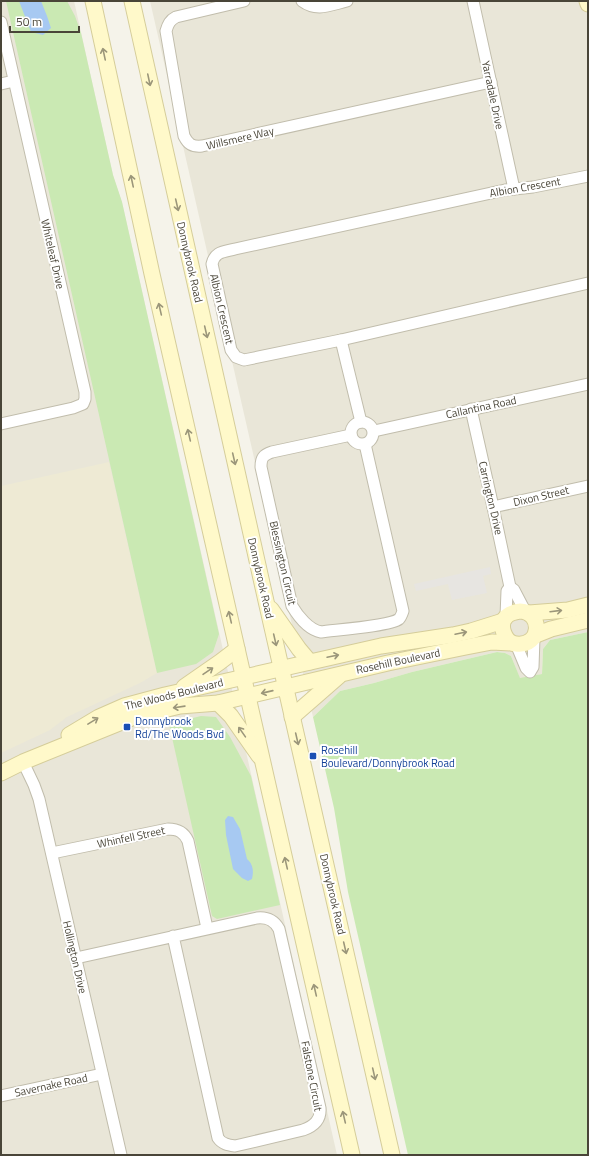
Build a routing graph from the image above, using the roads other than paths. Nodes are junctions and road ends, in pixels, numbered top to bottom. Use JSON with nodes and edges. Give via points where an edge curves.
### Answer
{"nodes":[{"id":1,"x":82,"y":1,"type":"edge"},
{"id":2,"x":93,"y":1,"type":"edge"},
{"id":3,"x":132,"y":1,"type":"edge"},
{"id":4,"x":244,"y":1,"type":"edge"},
{"id":5,"x":302,"y":1,"type":"edge"},
{"id":6,"x":347,"y":1,"type":"edge"},
{"id":7,"x":473,"y":1,"type":"edge"},
{"id":8,"x":587,"y":1,"type":"edge"},
{"id":9,"x":588,"y":4,"type":"edge"},
{"id":10,"x":1,"y":22,"type":"edge"},
{"id":11,"x":99,"y":28,"type":"junction"},
{"id":12,"x":14,"y":81,"type":"junction"},
{"id":13,"x":491,"y":82,"type":"junction"},
{"id":14,"x":1,"y":84,"type":"edge"},
{"id":15,"x":588,"y":176,"type":"edge"},
{"id":16,"x":514,"y":189,"type":"junction"},
{"id":17,"x":588,"y":283,"type":"edge"},
{"id":18,"x":341,"y":340,"type":"junction"},
{"id":19,"x":588,"y":384,"type":"edge"},
{"id":20,"x":471,"y":409,"type":"junction"},
{"id":21,"x":361,"y":422,"type":"junction"},
{"id":22,"x":1,"y":424,"type":"edge"},
{"id":23,"x":374,"y":431,"type":"junction"},
{"id":24,"x":351,"y":435,"type":"junction"},
{"id":25,"x":365,"y":444,"type":"junction"},
{"id":26,"x":588,"y":486,"type":"edge"},
{"id":27,"x":493,"y":507,"type":"junction"},
{"id":28,"x":510,"y":587,"type":"junction"},
{"id":29,"x":266,"y":601,"type":"junction"},
{"id":30,"x":588,"y":605,"type":"edge"},
{"id":31,"x":527,"y":612,"type":"junction"},
{"id":32,"x":505,"y":618,"type":"junction"},
{"id":33,"x":588,"y":620,"type":"edge"},
{"id":34,"x":535,"y":636,"type":"junction"},
{"id":35,"x":514,"y":644,"type":"junction"},
{"id":36,"x":237,"y":649,"type":"junction"},
{"id":37,"x":310,"y":662,"type":"junction"},
{"id":38,"x":282,"y":669,"type":"junction"},
{"id":39,"x":342,"y":674,"type":"junction"},
{"id":40,"x":244,"y":677,"type":"junction"},
{"id":41,"x":286,"y":687,"type":"junction"},
{"id":42,"x":177,"y":692,"type":"junction"},
{"id":43,"x":248,"y":696,"type":"junction"},
{"id":44,"x":218,"y":703,"type":"junction"},
{"id":45,"x":292,"y":717,"type":"junction"},
{"id":46,"x":23,"y":762,"type":"junction"},
{"id":47,"x":263,"y":762,"type":"junction"},
{"id":48,"x":1,"y":773,"type":"edge"},
{"id":49,"x":52,"y":853,"type":"junction"},
{"id":50,"x":207,"y":928,"type":"junction"},
{"id":51,"x":173,"y":936,"type":"junction"},
{"id":52,"x":76,"y":958,"type":"junction"},
{"id":53,"x":102,"y":1074,"type":"junction"},
{"id":54,"x":1,"y":1096,"type":"edge"},
{"id":55,"x":121,"y":1155,"type":"edge"},
{"id":56,"x":352,"y":1155,"type":"edge"},
{"id":57,"x":392,"y":1155,"type":"edge"}],
"edges":[{"from":1,"to":11,"type":"main road"},
{"from":2,"to":11,"type":"main road"},
{"from":3,"to":29,"type":"main road","name":"Donnybrook Road","one_way":true},
{"from":4,"to":13,"type":"street","name":"Willsmere Way","via":[[176,17],[168,24],[166,31],[184,136],[194,146]]},
{"from":5,"to":6,"type":"street","via":[[317,8]]},
{"from":7,"to":13,"type":"street","name":"Yarradale Drive"},
{"from":8,"to":9,"type":"main road"},
{"from":10,"to":12,"type":"street","name":"Whiteleaf Drive"},
{"from":36,"to":11,"type":"main road","one_way":true},
{"from":12,"to":14,"type":"street"},
{"from":12,"to":22,"type":"street","name":"Whiteleaf Drive","via":[[85,399],[83,404],[73,408]]},
{"from":13,"to":16,"type":"street","name":"Yarradale Drive"},
{"from":15,"to":16,"type":"street","name":"Albion Crescent"},
{"from":16,"to":18,"type":"street","name":"Albion Crescent","via":[[220,253],[214,259],[212,264],[231,350],[236,357],[248,360]]},
{"from":17,"to":18,"type":"street","name":"Albion Crescent"},
{"from":18,"to":21,"type":"street"},
{"from":19,"to":20,"type":"street","name":"Callantina Road"},
{"from":20,"to":23,"type":"street","name":"Callantina Road"},
{"from":20,"to":27,"type":"street","name":"Carrington Drive"},
{"from":21,"to":23,"type":"street","via":[[369,424]]},
{"from":21,"to":24,"type":"street","via":[[352,428]]},
{"from":23,"to":25,"type":"street","via":[[372,440]]},
{"from":24,"to":25,"type":"street","via":[[359,444]]},
{"from":24,"to":25,"type":"street","name":"Blessington Circuit","via":[[272,452],[262,457],[261,461],[292,606],[312,629],[321,632],[386,624],[398,620],[403,611]]},
{"from":26,"to":27,"type":"street","name":"Dixon Street"},
{"from":27,"to":28,"type":"street","name":"Carrington Drive"},
{"from":28,"to":31,"type":"street","name":"Carrington Drive"},
{"from":28,"to":32,"type":"street","name":"Carrington Drive","via":[[507,591]]},
{"from":29,"to":37,"type":"main road"},
{"from":29,"to":38,"type":"main road","name":"Donnybrook Road","one_way":true},
{"from":31,"to":30,"type":"main road","one_way":true,"via":[[568,610]]},
{"from":31,"to":32,"type":"main road","via":[[516,611]]},
{"from":31,"to":34,"type":"main road","via":[[536,625]]},
{"from":32,"to":35,"type":"main road","via":[[504,634]]},
{"from":37,"to":32,"type":"main road","name":"Rosehill Boulevard","one_way":true,"via":[[381,646],[465,633]]},
{"from":33,"to":34,"type":"main road","via":[[551,629]]},
{"from":34,"to":35,"type":"main road","via":[[526,642]]},
{"from":34,"to":35,"type":"street","via":[[533,667],[530,672]]},
{"from":35,"to":39,"type":"main road","name":"Rosehill Boulevard","via":[[492,642]]},
{"from":36,"to":40,"type":"main road"},
{"from":42,"to":36,"type":"main road","one_way":true},
{"from":37,"to":38,"type":"main road","name":"Rosehill Boulevard"},
{"from":38,"to":40,"type":"main road","name":"The Woods Boulevard"},
{"from":38,"to":41,"type":"main road","name":"Donnybrook Road"},
{"from":39,"to":41,"type":"main road","name":"Rosehill Boulevard"},
{"from":39,"to":45,"type":"main road"},
{"from":40,"to":42,"type":"main road","name":"The Woods Boulevard"},
{"from":40,"to":43,"type":"main road"},
{"from":41,"to":43,"type":"main road","name":"Rosehill Boulevard","one_way":true},
{"from":41,"to":45,"type":"main road","name":"Donnybrook Road"},
{"from":46,"to":42,"type":"main road","name":"The Woods Boulevard","one_way":true,"via":[[99,717],[124,706]]},
{"from":43,"to":44,"type":"main road","name":"The Woods Boulevard"},
{"from":43,"to":47,"type":"main road"},
{"from":44,"to":46,"type":"main road","name":"The Woods Boulevard","one_way":true,"via":[[180,706],[134,717]]},
{"from":47,"to":44,"type":"main road","one_way":true,"via":[[231,716]]},
{"from":45,"to":57,"type":"main road","name":"Donnybrook Road","one_way":true},
{"from":46,"to":48,"type":"main road","name":"The Woods Boulevard"},
{"from":46,"to":49,"type":"street","name":"Hollington Drive","via":[[39,799]]},
{"from":56,"to":47,"type":"main road","one_way":true},
{"from":49,"to":50,"type":"street","name":"Whinfell Street","via":[[168,828],[180,831],[188,841]]},
{"from":49,"to":52,"type":"street","name":"Hollington Drive"},
{"from":50,"to":51,"type":"street","name":"Falstone Circuit"},
{"from":50,"to":51,"type":"street","name":"Falstone Circuit","via":[[262,917],[272,920],[279,929],[320,1108],[320,1117],[309,1128],[236,1146],[220,1142]]},
{"from":51,"to":52,"type":"street","name":"Falstone Circuit"},
{"from":52,"to":53,"type":"street","name":"Hollington Drive"},
{"from":53,"to":54,"type":"street","name":"Savernake Road"},
{"from":53,"to":55,"type":"street","name":"Hollington Drive"}]}
